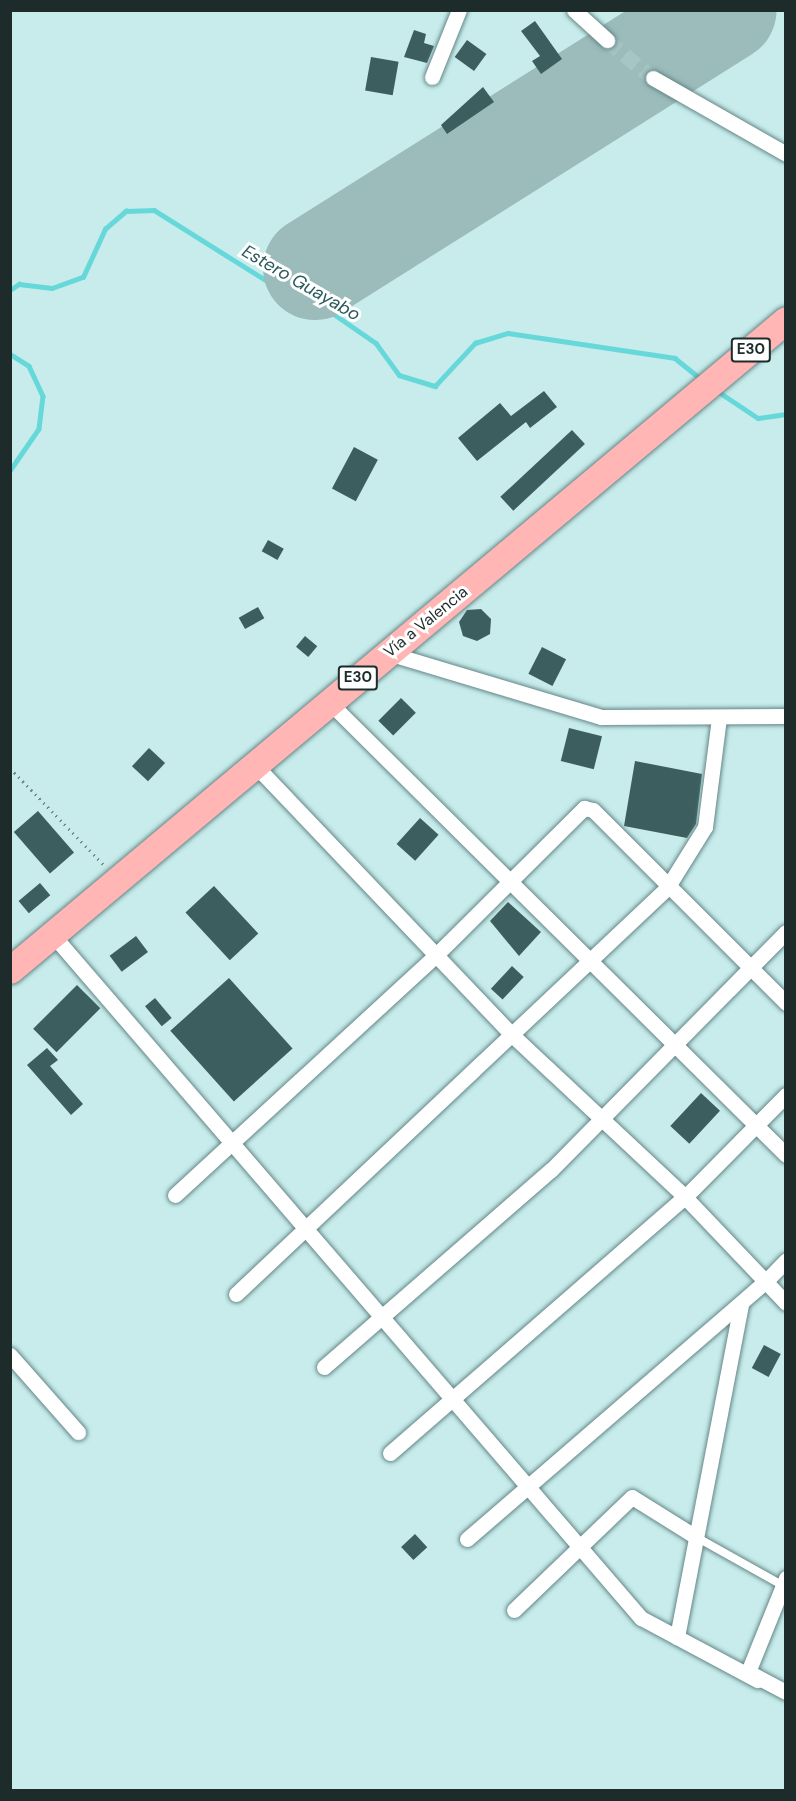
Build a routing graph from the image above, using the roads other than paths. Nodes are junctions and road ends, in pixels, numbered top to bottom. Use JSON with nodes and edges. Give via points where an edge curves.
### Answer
{"nodes":[{"id":1,"x":459,"y":10,"type":"edge"},
{"id":2,"x":574,"y":10,"type":"edge"},
{"id":3,"x":608,"y":40,"type":"tunnel mouth"},
{"id":4,"x":432,"y":77,"type":"dead end"},
{"id":5,"x":653,"y":78,"type":"tunnel mouth"},
{"id":6,"x":786,"y":154,"type":"edge"},
{"id":7,"x":786,"y":320,"type":"edge"},
{"id":8,"x":388,"y":654,"type":"junction"},
{"id":9,"x":329,"y":702,"type":"junction"},
{"id":10,"x":786,"y":716,"type":"edge"},
{"id":11,"x":719,"y":717,"type":"junction"},
{"id":12,"x":254,"y":764,"type":"junction"},
{"id":13,"x":507,"y":883,"type":"junction"},
{"id":14,"x":668,"y":888,"type":"junction"},
{"id":15,"x":786,"y":932,"type":"edge"},
{"id":16,"x":52,"y":934,"type":"junction"},
{"id":17,"x":436,"y":955,"type":"junction"},
{"id":18,"x":589,"y":964,"type":"junction"},
{"id":19,"x":748,"y":967,"type":"junction"},
{"id":20,"x":10,"y":970,"type":"edge"},
{"id":21,"x":786,"y":1003,"type":"edge"},
{"id":22,"x":513,"y":1035,"type":"junction"},
{"id":23,"x":671,"y":1046,"type":"junction"},
{"id":24,"x":786,"y":1095,"type":"edge"},
{"id":25,"x":601,"y":1118,"type":"junction"},
{"id":26,"x":754,"y":1127,"type":"junction"},
{"id":27,"x":232,"y":1143,"type":"junction"},
{"id":28,"x":786,"y":1155,"type":"edge"},
{"id":29,"x":175,"y":1195,"type":"dead end"},
{"id":30,"x":685,"y":1197,"type":"junction"},
{"id":31,"x":306,"y":1229,"type":"junction"},
{"id":32,"x":786,"y":1260,"type":"edge"},
{"id":33,"x":765,"y":1282,"type":"junction"},
{"id":34,"x":236,"y":1294,"type":"dead end"},
{"id":35,"x":786,"y":1303,"type":"edge"},
{"id":36,"x":741,"y":1304,"type":"junction"},
{"id":37,"x":382,"y":1317,"type":"junction"},
{"id":38,"x":10,"y":1355,"type":"edge"},
{"id":39,"x":324,"y":1367,"type":"dead end"},
{"id":40,"x":452,"y":1399,"type":"junction"},
{"id":41,"x":78,"y":1432,"type":"dead end"},
{"id":42,"x":390,"y":1453,"type":"dead end"},
{"id":43,"x":528,"y":1487,"type":"junction"},
{"id":44,"x":696,"y":1537,"type":"junction"},
{"id":45,"x":466,"y":1539,"type":"dead end"},
{"id":46,"x":579,"y":1547,"type":"junction"},
{"id":47,"x":784,"y":1583,"type":"edge"},
{"id":48,"x":514,"y":1610,"type":"dead end"},
{"id":49,"x":677,"y":1637,"type":"junction"},
{"id":50,"x":757,"y":1680,"type":"junction"},
{"id":51,"x":786,"y":1692,"type":"edge"}],
"edges":[{"from":1,"to":4,"type":"street"},
{"from":2,"to":3,"type":"street"},
{"from":5,"to":6,"type":"street"},
{"from":7,"to":8,"type":"highway","name":"Vía a Valencia","number":"E30"},
{"from":8,"to":9,"type":"highway","name":"Vía a Valencia","number":"E30"},
{"from":8,"to":11,"type":"street","via":[[601,717]]},
{"from":9,"to":12,"type":"highway","name":"Vía a Valencia","number":"E30"},
{"from":9,"to":13,"type":"street"},
{"from":10,"to":11,"type":"street"},
{"from":11,"to":14,"type":"street","via":[[705,827]]},
{"from":12,"to":16,"type":"highway","name":"Vía a Valencia","number":"E30"},
{"from":12,"to":17,"type":"street"},
{"from":13,"to":14,"type":"street","via":[[584,808],[593,810]]},
{"from":13,"to":17,"type":"street"},
{"from":13,"to":18,"type":"street"},
{"from":14,"to":18,"type":"street"},
{"from":14,"to":19,"type":"street"},
{"from":15,"to":19,"type":"street"},
{"from":16,"to":20,"type":"highway","name":"Vía a Valencia","number":"E30"},
{"from":16,"to":27,"type":"street"},
{"from":17,"to":22,"type":"street"},
{"from":17,"to":27,"type":"street"},
{"from":18,"to":22,"type":"street"},
{"from":18,"to":23,"type":"street"},
{"from":19,"to":21,"type":"street"},
{"from":19,"to":23,"type":"street"},
{"from":22,"to":25,"type":"street"},
{"from":22,"to":31,"type":"street"},
{"from":23,"to":25,"type":"street"},
{"from":23,"to":26,"type":"street"},
{"from":24,"to":26,"type":"street"},
{"from":25,"to":30,"type":"street"},
{"from":25,"to":37,"type":"street","via":[[551,1170]]},
{"from":26,"to":28,"type":"street"},
{"from":26,"to":30,"type":"street"},
{"from":27,"to":29,"type":"street"},
{"from":27,"to":31,"type":"street"},
{"from":30,"to":33,"type":"street"},
{"from":30,"to":40,"type":"street"},
{"from":31,"to":34,"type":"street"},
{"from":31,"to":37,"type":"street"},
{"from":32,"to":33,"type":"street"},
{"from":33,"to":35,"type":"street"},
{"from":33,"to":36,"type":"street"},
{"from":36,"to":43,"type":"street"},
{"from":36,"to":44,"type":"street"},
{"from":37,"to":39,"type":"street"},
{"from":37,"to":40,"type":"street"},
{"from":38,"to":41,"type":"street"},
{"from":40,"to":42,"type":"street"},
{"from":40,"to":43,"type":"street"},
{"from":43,"to":45,"type":"street"},
{"from":43,"to":46,"type":"street"},
{"from":44,"to":46,"type":"street","via":[[632,1497]]},
{"from":44,"to":47,"type":"lane"},
{"from":44,"to":49,"type":"street"},
{"from":46,"to":48,"type":"street"},
{"from":46,"to":49,"type":"street","via":[[641,1618]]},
{"from":47,"to":50,"type":"street","via":[[748,1672]]},
{"from":49,"to":50,"type":"street"},
{"from":50,"to":51,"type":"street"}]}
